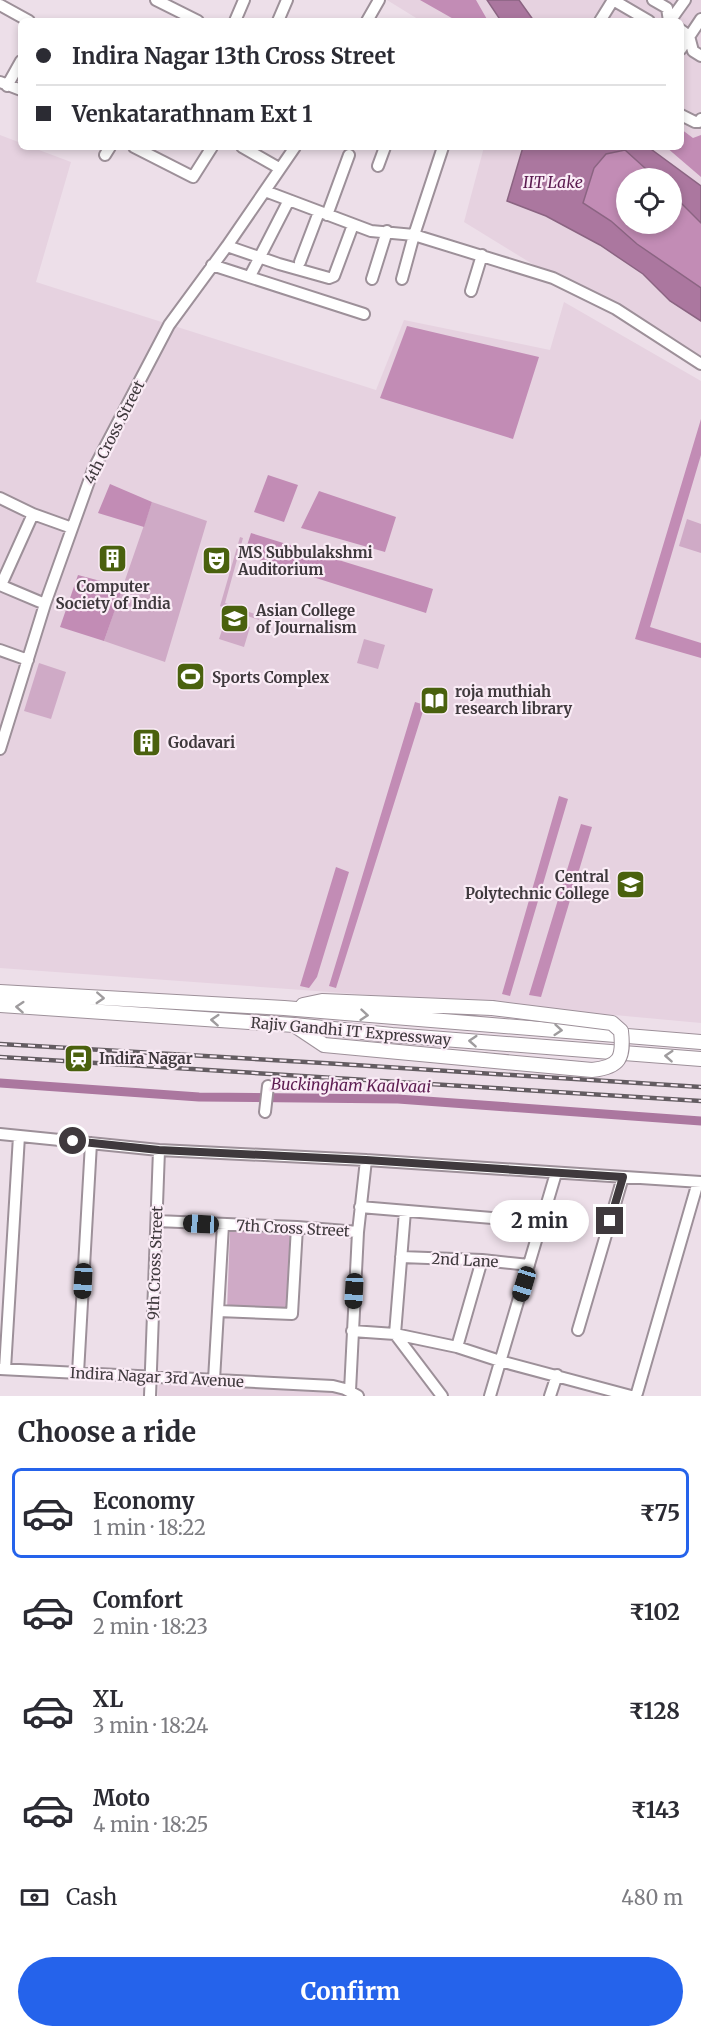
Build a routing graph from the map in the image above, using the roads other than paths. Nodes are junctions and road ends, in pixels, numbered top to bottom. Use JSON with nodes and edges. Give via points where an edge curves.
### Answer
{"nodes":[{"id":1,"x":244,"y":0,"type":"edge"},
{"id":2,"x":287,"y":0,"type":"edge"},
{"id":3,"x":379,"y":0,"type":"edge"},
{"id":4,"x":654,"y":0,"type":"edge"},
{"id":5,"x":685,"y":0,"type":"edge"},
{"id":6,"x":162,"y":1,"type":"edge"},
{"id":7,"x":0,"y":5,"type":"edge"},
{"id":8,"x":24,"y":18,"type":"edge"},
{"id":9,"x":193,"y":18,"type":"edge"},
{"id":10,"x":237,"y":18,"type":"edge"},
{"id":11,"x":279,"y":18,"type":"edge"},
{"id":12,"x":370,"y":18,"type":"edge"},
{"id":13,"x":602,"y":18,"type":"edge"},
{"id":14,"x":644,"y":18,"type":"edge"},
{"id":15,"x":669,"y":18,"type":"edge"},
{"id":16,"x":672,"y":18,"type":"edge"},
{"id":17,"x":701,"y":19,"type":"edge"},
{"id":18,"x":685,"y":33,"type":"edge"},
{"id":19,"x":701,"y":33,"type":"edge"},
{"id":20,"x":701,"y":56,"type":"edge"},
{"id":21,"x":18,"y":66,"type":"edge"},
{"id":22,"x":4,"y":84,"type":"edge"},
{"id":23,"x":684,"y":117,"type":"edge"},
{"id":24,"x":701,"y":119,"type":"edge"},
{"id":25,"x":140,"y":150,"type":"edge"},
{"id":26,"x":210,"y":150,"type":"edge"},
{"id":27,"x":247,"y":150,"type":"edge"},
{"id":28,"x":293,"y":150,"type":"edge"},
{"id":29,"x":384,"y":150,"type":"edge"},
{"id":30,"x":442,"y":150,"type":"edge"},
{"id":31,"x":349,"y":155,"type":"dead end"},
{"id":32,"x":378,"y":166,"type":"dead end"},
{"id":33,"x":279,"y":168,"type":"junction"},
{"id":34,"x":265,"y":191,"type":"junction"},
{"id":35,"x":289,"y":200,"type":"junction"},
{"id":36,"x":323,"y":214,"type":"junction"},
{"id":37,"x":352,"y":225,"type":"junction"},
{"id":38,"x":387,"y":231,"type":"junction"},
{"id":39,"x":414,"y":235,"type":"junction"},
{"id":40,"x":227,"y":246,"type":"junction"},
{"id":41,"x":482,"y":255,"type":"junction"},
{"id":42,"x":260,"y":258,"type":"junction"},
{"id":43,"x":300,"y":262,"type":"dead end"},
{"id":44,"x":212,"y":265,"type":"junction"},
{"id":45,"x":250,"y":276,"type":"junction"},
{"id":46,"x":372,"y":279,"type":"dead end"},
{"id":47,"x":402,"y":279,"type":"dead end"},
{"id":48,"x":471,"y":291,"type":"dead end"},
{"id":49,"x":364,"y":314,"type":"dead end"},
{"id":50,"x":701,"y":364,"type":"edge"},
{"id":51,"x":0,"y":498,"type":"edge"},
{"id":52,"x":33,"y":514,"type":"junction"},
{"id":53,"x":72,"y":528,"type":"junction"},
{"id":54,"x":0,"y":585,"type":"edge"},
{"id":55,"x":45,"y":604,"type":"junction"},
{"id":56,"x":0,"y":650,"type":"edge"},
{"id":57,"x":28,"y":660,"type":"junction"},
{"id":58,"x":0,"y":748,"type":"edge"},
{"id":59,"x":0,"y":992,"type":"edge"},
{"id":60,"x":0,"y":1005,"type":"edge"},
{"id":61,"x":285,"y":1008,"type":"junction"},
{"id":62,"x":294,"y":1025,"type":"junction"},
{"id":63,"x":701,"y":1041,"type":"edge"},
{"id":64,"x":701,"y":1059,"type":"edge"},
{"id":65,"x":268,"y":1086,"type":"dead end"},
{"id":66,"x":266,"y":1112,"type":"dead end"},
{"id":67,"x":0,"y":1134,"type":"edge"},
{"id":68,"x":19,"y":1136,"type":"junction"},
{"id":69,"x":91,"y":1143,"type":"junction"},
{"id":70,"x":159,"y":1150,"type":"junction"},
{"id":71,"x":366,"y":1160,"type":"junction"},
{"id":72,"x":556,"y":1173,"type":"junction"},
{"id":73,"x":623,"y":1177,"type":"junction"},
{"id":74,"x":699,"y":1182,"type":"edge"},
{"id":75,"x":360,"y":1207,"type":"junction"},
{"id":76,"x":405,"y":1211,"type":"junction"},
{"id":77,"x":157,"y":1221,"type":"junction"},
{"id":78,"x":541,"y":1222,"type":"junction"},
{"id":79,"x":223,"y":1225,"type":"junction"},
{"id":80,"x":297,"y":1227,"type":"junction"},
{"id":81,"x":358,"y":1232,"type":"junction"},
{"id":82,"x":401,"y":1257,"type":"junction"},
{"id":83,"x":482,"y":1260,"type":"junction"},
{"id":84,"x":529,"y":1264,"type":"junction"},
{"id":85,"x":218,"y":1311,"type":"junction"},
{"id":86,"x":578,"y":1330,"type":"dead end"},
{"id":87,"x":352,"y":1331,"type":"junction"},
{"id":88,"x":395,"y":1334,"type":"junction"},
{"id":89,"x":457,"y":1347,"type":"junction"},
{"id":90,"x":500,"y":1361,"type":"junction"},
{"id":91,"x":2,"y":1369,"type":"edge"},
{"id":92,"x":78,"y":1373,"type":"junction"},
{"id":93,"x":557,"y":1375,"type":"junction"},
{"id":94,"x":151,"y":1377,"type":"junction"},
{"id":95,"x":214,"y":1380,"type":"junction"},
{"id":96,"x":354,"y":1393,"type":"edge"},
{"id":97,"x":150,"y":1396,"type":"edge"},
{"id":98,"x":442,"y":1396,"type":"edge"},
{"id":99,"x":490,"y":1396,"type":"edge"},
{"id":100,"x":550,"y":1396,"type":"edge"},
{"id":101,"x":633,"y":1396,"type":"edge"}],
"edges":[{"from":1,"to":10,"type":"street"},
{"from":2,"to":11,"type":"street"},
{"from":3,"to":12,"type":"street"},
{"from":4,"to":15,"type":"street","via":[[667,8]]},
{"from":5,"to":16,"type":"street"},
{"from":6,"to":9,"type":"street"},
{"from":7,"to":8,"type":"street"},
{"from":13,"to":14,"type":"street","via":[[613,0]]},
{"from":17,"to":18,"type":"street"},
{"from":18,"to":19,"type":"street"},
{"from":18,"to":20,"type":"street","via":[[693,51]]},
{"from":21,"to":22,"type":"street"},
{"from":23,"to":24,"type":"street","via":[[694,122]]},
{"from":25,"to":26,"type":"street","via":[[194,177]]},
{"from":27,"to":33,"type":"street"},
{"from":28,"to":33,"type":"street","name":"4th Cross Street"},
{"from":29,"to":32,"type":"street"},
{"from":30,"to":39,"type":"street"},
{"from":31,"to":36,"type":"street"},
{"from":33,"to":34,"type":"street","name":"4th Cross Street"},
{"from":34,"to":35,"type":"street"},
{"from":34,"to":40,"type":"street","name":"4th Cross Street"},
{"from":35,"to":36,"type":"street"},
{"from":35,"to":42,"type":"street"},
{"from":36,"to":37,"type":"street"},
{"from":36,"to":43,"type":"street"},
{"from":37,"to":38,"type":"street"},
{"from":37,"to":42,"type":"street","via":[[334,276],[329,278]]},
{"from":38,"to":39,"type":"street"},
{"from":38,"to":46,"type":"street"},
{"from":39,"to":41,"type":"street"},
{"from":39,"to":47,"type":"street"},
{"from":40,"to":42,"type":"street"},
{"from":40,"to":44,"type":"street","name":"4th Cross Street"},
{"from":41,"to":48,"type":"street"},
{"from":41,"to":50,"type":"street","via":[[553,278],[616,309]]},
{"from":42,"to":45,"type":"street"},
{"from":44,"to":45,"type":"street"},
{"from":44,"to":53,"type":"street","name":"4th Cross Street","via":[[169,325],[93,470]]},
{"from":45,"to":49,"type":"street"},
{"from":51,"to":52,"type":"street"},
{"from":52,"to":53,"type":"street"},
{"from":52,"to":54,"type":"street"},
{"from":53,"to":55,"type":"street","name":"4th Cross Street"},
{"from":54,"to":55,"type":"street"},
{"from":55,"to":57,"type":"street","name":"4th Cross Street"},
{"from":56,"to":57,"type":"street"},
{"from":57,"to":58,"type":"street","name":"4th Cross Street"},
{"from":59,"to":61,"type":"main road","name":"Rajiv Gandhi IT Expressway","one_way":true},
{"from":62,"to":60,"type":"main road","name":"Rajiv Gandhi IT Expressway","one_way":true},
{"from":61,"to":62,"type":"main road","bridge":true,"via":[[322,1001],[492,1008],[591,1019],[612,1023],[621,1031],[623,1047],[619,1060],[608,1068],[592,1070],[324,1045]]},
{"from":61,"to":63,"type":"main road","name":"Rajiv Gandhi IT Expressway","one_way":true},
{"from":64,"to":62,"type":"main road","name":"Rajiv Gandhi IT Expressway","one_way":true},
{"from":65,"to":66,"type":"street"},
{"from":67,"to":68,"type":"street"},
{"from":68,"to":69,"type":"street"},
{"from":68,"to":91,"type":"street"},
{"from":69,"to":70,"type":"street"},
{"from":69,"to":92,"type":"street"},
{"from":70,"to":71,"type":"street"},
{"from":70,"to":77,"type":"street","name":"9th Cross Street"},
{"from":71,"to":72,"type":"street"},
{"from":71,"to":75,"type":"street"},
{"from":72,"to":73,"type":"street"},
{"from":72,"to":78,"type":"street"},
{"from":73,"to":74,"type":"street"},
{"from":73,"to":86,"type":"street"},
{"from":74,"to":101,"type":"street"},
{"from":75,"to":76,"type":"street"},
{"from":75,"to":81,"type":"street"},
{"from":76,"to":78,"type":"street"},
{"from":76,"to":82,"type":"street"},
{"from":77,"to":79,"type":"street","name":"7th Cross Street"},
{"from":77,"to":94,"type":"street","name":"9th Cross Street"},
{"from":78,"to":84,"type":"street"},
{"from":79,"to":80,"type":"street","name":"7th Cross Street"},
{"from":79,"to":85,"type":"street"},
{"from":80,"to":81,"type":"street","name":"7th Cross Street"},
{"from":80,"to":85,"type":"street","via":[[292,1314]]},
{"from":81,"to":87,"type":"street"},
{"from":82,"to":83,"type":"street","name":"2nd Lane"},
{"from":82,"to":88,"type":"street"},
{"from":83,"to":84,"type":"street","name":"2nd Lane"},
{"from":83,"to":89,"type":"street"},
{"from":84,"to":90,"type":"street"},
{"from":85,"to":95,"type":"street"},
{"from":87,"to":88,"type":"street"},
{"from":87,"to":96,"type":"street"},
{"from":88,"to":89,"type":"street"},
{"from":88,"to":98,"type":"street"},
{"from":89,"to":90,"type":"street"},
{"from":90,"to":93,"type":"street"},
{"from":90,"to":99,"type":"street"},
{"from":91,"to":92,"type":"street","name":"Indira Nagar 3rd Avenue"},
{"from":92,"to":94,"type":"street","name":"Indira Nagar 3rd Avenue"},
{"from":93,"to":100,"type":"street"},
{"from":93,"to":101,"type":"street"},
{"from":94,"to":95,"type":"street","name":"Indira Nagar 3rd Avenue"},
{"from":94,"to":97,"type":"street","name":"9th Cross Street"},
{"from":95,"to":96,"type":"street","name":"Indira Nagar 3rd Avenue","via":[[333,1386]]}]}
